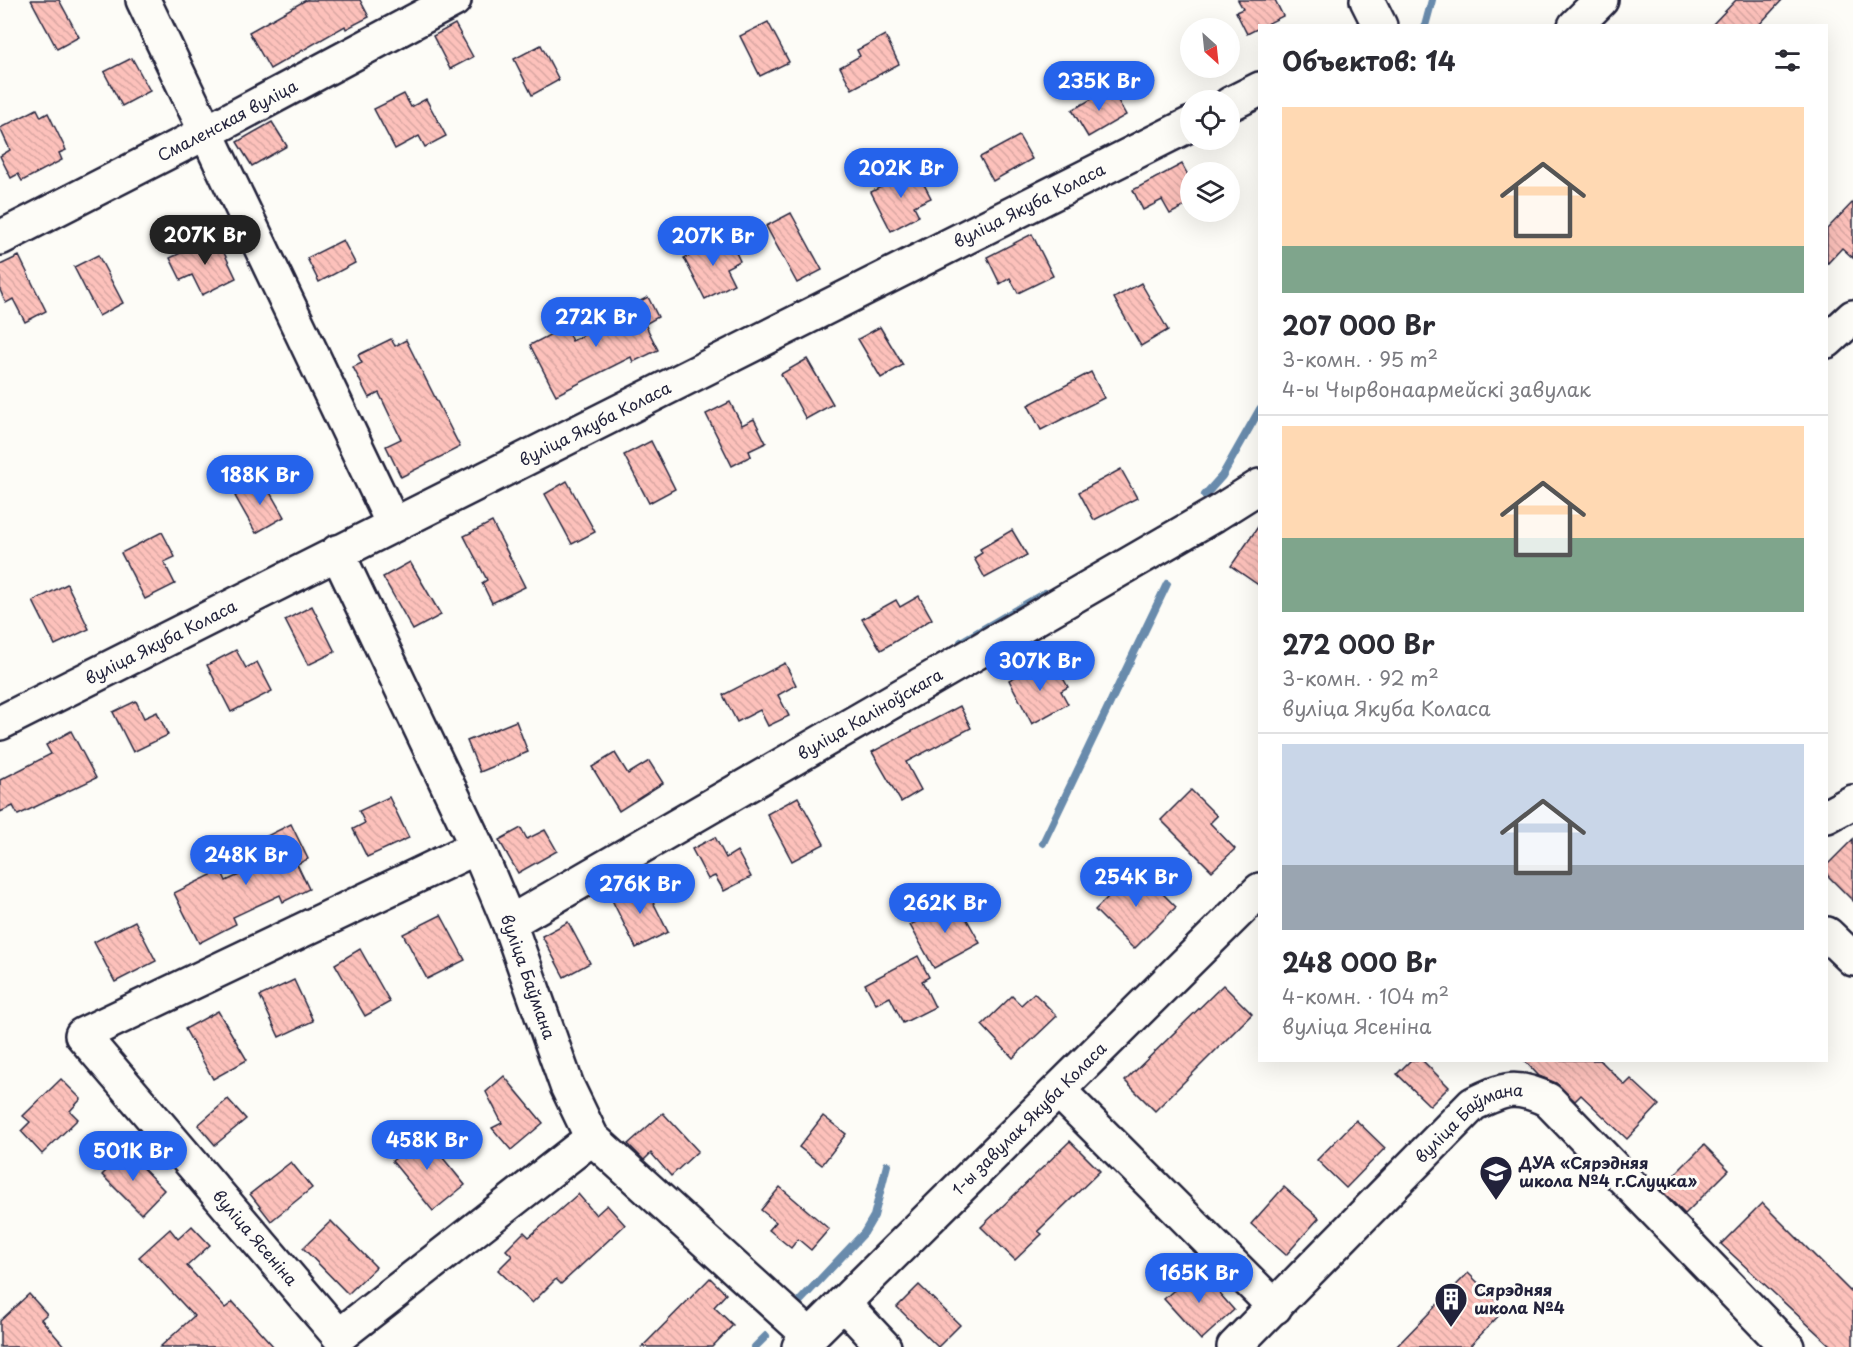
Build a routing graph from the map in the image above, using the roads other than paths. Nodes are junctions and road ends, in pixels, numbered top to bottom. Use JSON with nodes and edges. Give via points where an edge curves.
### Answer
{"nodes":[{"id":1,"x":143,"y":0,"type":"edge"},
{"id":2,"x":454,"y":0,"type":"edge"},
{"id":3,"x":1367,"y":0,"type":"edge"},
{"id":4,"x":1601,"y":0,"type":"edge"},
{"id":5,"x":1379,"y":24,"type":"edge"},
{"id":6,"x":1577,"y":24,"type":"edge"},
{"id":7,"x":1258,"y":90,"type":"edge"},
{"id":8,"x":1240,"y":99,"type":"edge"},
{"id":9,"x":1180,"y":130,"type":"edge"},
{"id":10,"x":207,"y":132,"type":"junction"},
{"id":11,"x":0,"y":238,"type":"edge"},
{"id":12,"x":1853,"y":317,"type":"edge"},
{"id":13,"x":1828,"y":341,"type":"edge"},
{"id":14,"x":1258,"y":487,"type":"edge"},
{"id":15,"x":393,"y":524,"type":"junction"},
{"id":16,"x":336,"y":552,"type":"junction"},
{"id":17,"x":0,"y":723,"type":"edge"},
{"id":18,"x":1853,"y":802,"type":"edge"},
{"id":19,"x":1828,"y":815,"type":"edge"},
{"id":20,"x":477,"y":848,"type":"junction"},
{"id":21,"x":1258,"y":892,"type":"edge"},
{"id":22,"x":509,"y":923,"type":"junction"},
{"id":23,"x":1828,"y":935,"type":"edge"},
{"id":24,"x":1853,"y":959,"type":"edge"},
{"id":25,"x":1059,"y":1091,"type":"junction"},
{"id":26,"x":592,"y":1138,"type":"junction"},
{"id":27,"x":843,"y":1304,"type":"junction"},
{"id":28,"x":1275,"y":1307,"type":"junction"},
{"id":29,"x":804,"y":1342,"type":"edge"},
{"id":30,"x":884,"y":1347,"type":"edge"},
{"id":31,"x":1234,"y":1347,"type":"edge"},
{"id":32,"x":1787,"y":1347,"type":"edge"}],
"edges":[{"from":1,"to":10,"type":"street"},
{"from":2,"to":10,"type":"street","name":"Смаленская вуліца"},
{"from":3,"to":5,"type":"street"},
{"from":4,"to":6,"type":"street"},
{"from":7,"to":8,"type":"street"},
{"from":9,"to":15,"type":"street","name":"вуліца Якуба Коласа"},
{"from":10,"to":11,"type":"street","name":"Смаленская вуліца"},
{"from":10,"to":15,"type":"street"},
{"from":12,"to":13,"type":"street"},
{"from":14,"to":22,"type":"street","name":"вуліца Каліноўскага"},
{"from":15,"to":16,"type":"street","name":"вуліца Якуба Коласа"},
{"from":16,"to":17,"type":"street","name":"вуліца Якуба Коласа"},
{"from":16,"to":20,"type":"street","name":"вуліца Баўмана"},
{"from":18,"to":19,"type":"street"},
{"from":20,"to":22,"type":"street","name":"вуліца Баўмана"},
{"from":20,"to":26,"type":"street","name":"вуліца Ясеніна","via":[[82,1035],[339,1336]]},
{"from":21,"to":25,"type":"street","name":"1-ы завулак Якуба Коласа"},
{"from":22,"to":26,"type":"street","name":"вуліца Баўмана","via":[[567,1086]]},
{"from":23,"to":24,"type":"street"},
{"from":25,"to":27,"type":"street","name":"1-ы завулак Якуба Коласа"},
{"from":25,"to":28,"type":"street"},
{"from":26,"to":29,"type":"street","name":"вуліца Баўмана"},
{"from":27,"to":29,"type":"street","name":"1-ы завулак Якуба Коласа"},
{"from":27,"to":30,"type":"street"},
{"from":28,"to":31,"type":"street","name":"вуліца Баўмана"},
{"from":28,"to":32,"type":"street","name":"вуліца Баўмана","via":[[1473,1104],[1502,1091],[1527,1089],[1548,1100]]}]}
